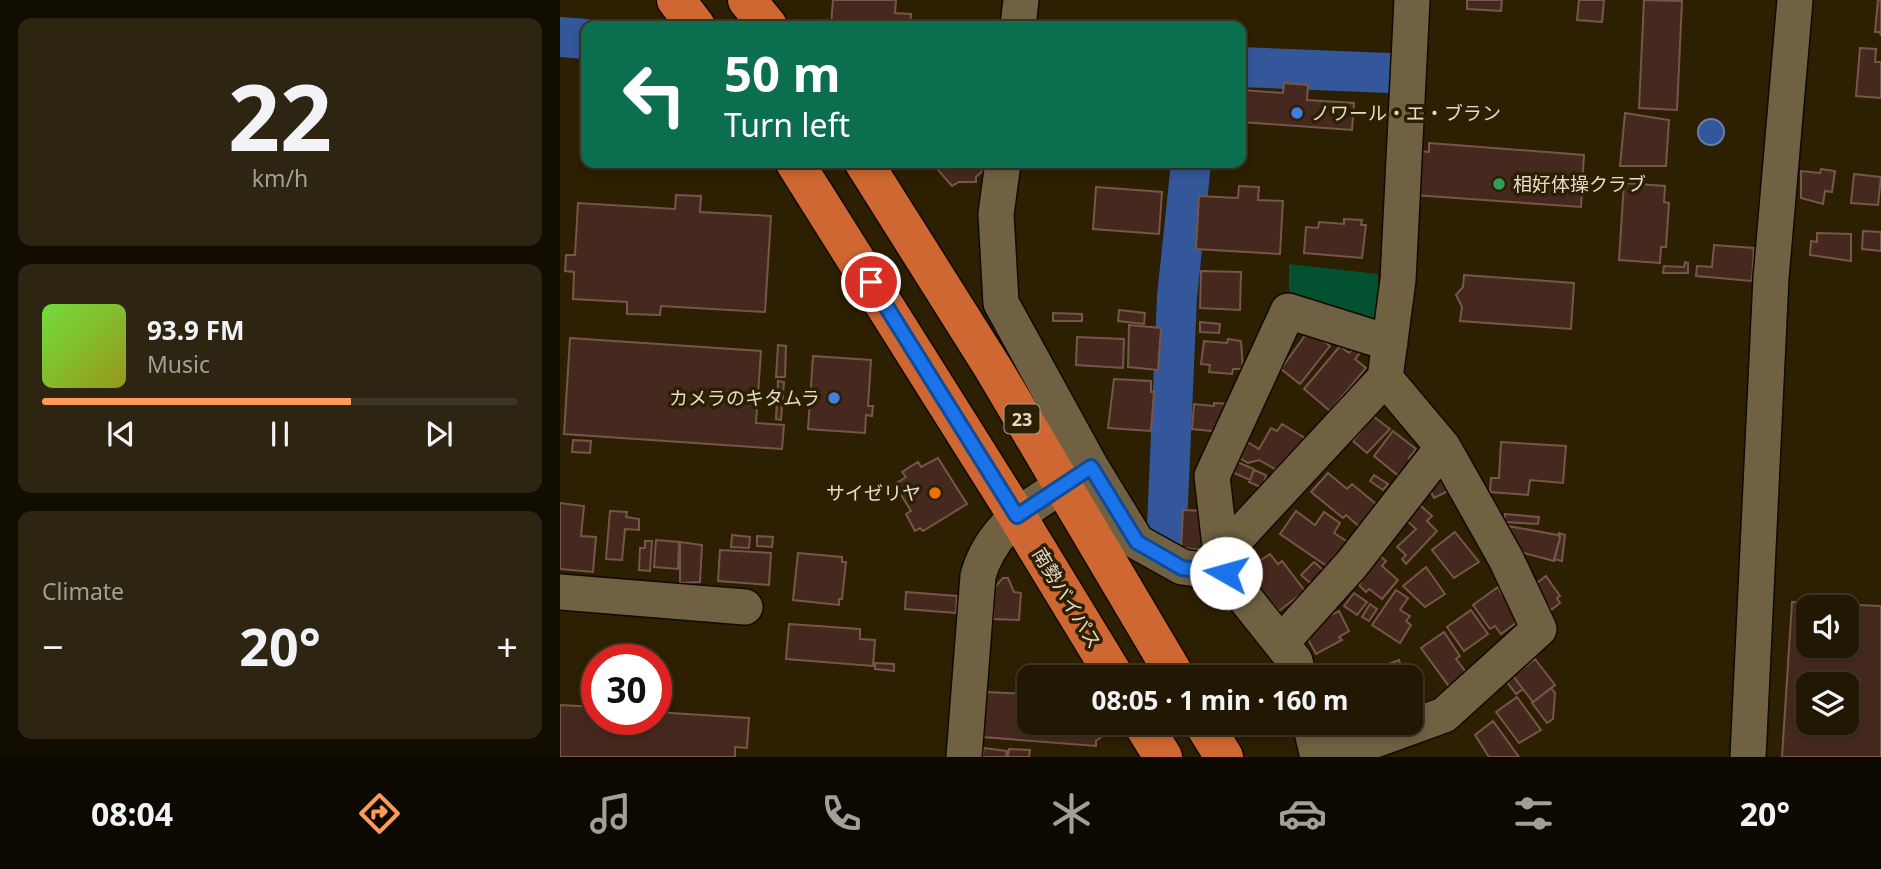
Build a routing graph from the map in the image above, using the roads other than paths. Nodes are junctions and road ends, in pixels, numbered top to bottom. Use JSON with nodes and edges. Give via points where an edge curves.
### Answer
{"nodes":[{"id":1,"x":676,"y":0,"type":"edge"},
{"id":2,"x":747,"y":0,"type":"edge"},
{"id":3,"x":1021,"y":0,"type":"edge"},
{"id":4,"x":1412,"y":0,"type":"edge"},
{"id":5,"x":1794,"y":0,"type":"edge"},
{"id":6,"x":692,"y":21,"type":"edge"},
{"id":7,"x":764,"y":21,"type":"edge"},
{"id":8,"x":1019,"y":21,"type":"edge"},
{"id":9,"x":798,"y":168,"type":"edge"},
{"id":10,"x":867,"y":168,"type":"edge"},
{"id":11,"x":1002,"y":168,"type":"edge"},
{"id":12,"x":1390,"y":343,"type":"junction"},
{"id":13,"x":1385,"y":378,"type":"junction"},
{"id":14,"x":1443,"y":447,"type":"junction"},
{"id":15,"x":1076,"y":477,"type":"junction"},
{"id":16,"x":1017,"y":516,"type":"junction"},
{"id":17,"x":1223,"y":564,"type":"junction"},
{"id":18,"x":560,"y":592,"type":"edge"},
{"id":19,"x":745,"y":607,"type":"dead end"},
{"id":20,"x":1281,"y":643,"type":"junction"},
{"id":21,"x":1108,"y":665,"type":"edge"},
{"id":22,"x":1170,"y":665,"type":"edge"},
{"id":23,"x":1296,"y":665,"type":"edge"},
{"id":24,"x":1149,"y":735,"type":"edge"},
{"id":25,"x":1210,"y":735,"type":"edge"},
{"id":26,"x":1313,"y":735,"type":"edge"},
{"id":27,"x":964,"y":757,"type":"edge"},
{"id":28,"x":1163,"y":757,"type":"edge"},
{"id":29,"x":1224,"y":757,"type":"edge"},
{"id":30,"x":1318,"y":757,"type":"edge"},
{"id":31,"x":1328,"y":757,"type":"edge"},
{"id":32,"x":1748,"y":757,"type":"edge"}],
"edges":[{"from":1,"to":6,"type":"highway"},
{"from":2,"to":7,"type":"highway"},
{"from":3,"to":8,"type":"street"},
{"from":4,"to":12,"type":"street","via":[[1398,280]]},
{"from":5,"to":32,"type":"street","via":[[1771,278]]},
{"from":9,"to":16,"type":"highway","name":"南勢バイパス"},
{"from":10,"to":15,"type":"highway","number":"23","via":[[993,368]]},
{"from":11,"to":15,"type":"street","via":[[996,214],[1001,303]]},
{"from":12,"to":13,"type":"street"},
{"from":12,"to":17,"type":"street","via":[[1288,311],[1212,476]]},
{"from":13,"to":14,"type":"street"},
{"from":13,"to":17,"type":"street"},
{"from":14,"to":20,"type":"street","via":[[1352,565]]},
{"from":14,"to":31,"type":"street","via":[[1539,629],[1444,715]]},
{"from":15,"to":16,"type":"street"},
{"from":15,"to":17,"type":"street","via":[[1137,542],[1182,568]]},
{"from":15,"to":22,"type":"highway","number":"23"},
{"from":16,"to":21,"type":"highway","name":"南勢バイパス"},
{"from":16,"to":27,"type":"street","via":[[994,536],[978,576]]},
{"from":17,"to":20,"type":"street"},
{"from":18,"to":19,"type":"street"},
{"from":20,"to":23,"type":"street"},
{"from":24,"to":28,"type":"highway"},
{"from":25,"to":29,"type":"highway"},
{"from":26,"to":30,"type":"street"}]}
